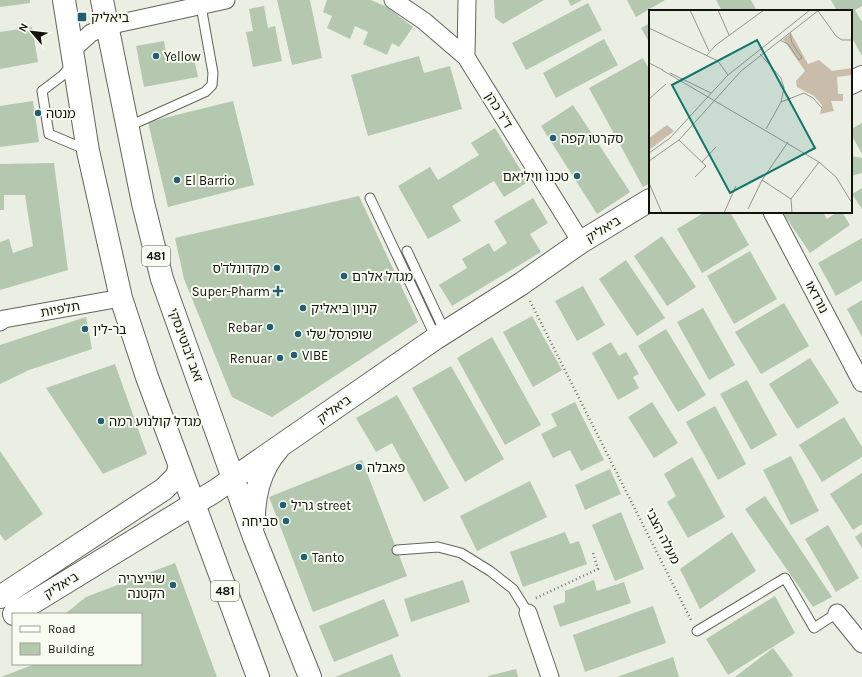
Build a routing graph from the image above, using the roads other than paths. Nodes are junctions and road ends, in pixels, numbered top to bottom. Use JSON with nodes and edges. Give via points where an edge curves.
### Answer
{"nodes":[{"id":1,"x":64,"y":0,"type":"edge"},
{"id":2,"x":102,"y":0,"type":"edge"},
{"id":3,"x":226,"y":0,"type":"edge"},
{"id":4,"x":393,"y":0,"type":"edge"},
{"id":5,"x":467,"y":0,"type":"edge"},
{"id":6,"x":201,"y":6,"type":"junction"},
{"id":7,"x":107,"y":26,"type":"junction"},
{"id":8,"x":73,"y":56,"type":"junction"},
{"id":9,"x":466,"y":57,"type":"junction"},
{"id":10,"x":862,"y":77,"type":"edge"},
{"id":11,"x":852,"y":82,"type":"edge"},
{"id":12,"x":128,"y":127,"type":"junction"},
{"id":13,"x":88,"y":151,"type":"junction"},
{"id":14,"x":370,"y":198,"type":"dead end"},
{"id":15,"x":649,"y":201,"type":"edge"},
{"id":16,"x":773,"y":213,"type":"edge"},
{"id":17,"x":581,"y":242,"type":"junction"},
{"id":18,"x":407,"y":251,"type":"dead end"},
{"id":19,"x":121,"y":298,"type":"junction"},
{"id":20,"x":0,"y":322,"type":"edge"},
{"id":21,"x":441,"y":335,"type":"junction"},
{"id":22,"x":862,"y":383,"type":"edge"},
{"id":23,"x":278,"y":448,"type":"junction"},
{"id":24,"x":180,"y":467,"type":"junction"},
{"id":25,"x":234,"y":478,"type":"junction"},
{"id":26,"x":193,"y":504,"type":"junction"},
{"id":27,"x":254,"y":537,"type":"junction"},
{"id":28,"x":397,"y":550,"type":"dead end"},
{"id":29,"x":0,"y":597,"type":"edge"},
{"id":30,"x":526,"y":609,"type":"joint"},
{"id":31,"x":16,"y":613,"type":"edge"},
{"id":32,"x":838,"y":613,"type":"joint"},
{"id":33,"x":12,"y":615,"type":"edge"},
{"id":34,"x":0,"y":623,"type":"edge"},
{"id":35,"x":696,"y":631,"type":"road end"},
{"id":36,"x":862,"y":644,"type":"edge"},
{"id":37,"x":258,"y":677,"type":"edge"},
{"id":38,"x":310,"y":677,"type":"edge"},
{"id":39,"x":550,"y":677,"type":"edge"}],
"edges":[{"from":1,"to":8,"type":"main road","number":"481"},
{"from":2,"to":7,"type":"main road","name":"זאב ז'בוטינסקי","number":"481"},
{"from":3,"to":6,"type":"street"},
{"from":4,"to":9,"type":"street","name":"ד\"ר כהן","via":[[424,21]]},
{"from":5,"to":9,"type":"street"},
{"from":6,"to":7,"type":"street"},
{"from":6,"to":12,"type":"lane","via":[[213,73],[212,85],[205,92]]},
{"from":7,"to":8,"type":"street","via":[[91,33]]},
{"from":7,"to":12,"type":"main road","name":"זאב ז'בוטינסקי","number":"481"},
{"from":8,"to":13,"type":"main road","number":"481"},
{"from":8,"to":13,"type":"lane","via":[[63,75],[42,91],[49,134]]},
{"from":9,"to":17,"type":"street","name":"ד\"ר כהן"},
{"from":10,"to":11,"type":"main road"},
{"from":12,"to":25,"type":"main road","name":"זאב ז'בוטינסקי","number":"481","via":[[162,279]]},
{"from":13,"to":19,"type":"main road","number":"481"},
{"from":14,"to":21,"type":"lane"},
{"from":15,"to":17,"type":"main road","name":"ביאליק"},
{"from":16,"to":22,"type":"street","name":"נורדאו"},
{"from":17,"to":21,"type":"main road","name":"ביאליק"},
{"from":18,"to":21,"type":"lane"},
{"from":19,"to":20,"type":"street","name":"תלפיות","via":[[4,319]]},
{"from":19,"to":24,"type":"main road","number":"481","via":[[146,377]]},
{"from":21,"to":23,"type":"main road","name":"ביאליק"},
{"from":23,"to":25,"type":"main road","name":"ביאליק"},
{"from":23,"to":27,"type":"main road","via":[[266,466],[256,492]]},
{"from":24,"to":26,"type":"main road","number":"481"},
{"from":24,"to":29,"type":"main road","name":"ביאליק","via":[[176,477],[164,489]]},
{"from":25,"to":26,"type":"main road","name":"ביאליק"},
{"from":25,"to":27,"type":"main road","name":"זאב ז'בוטינסקי","number":"481"},
{"from":26,"to":31,"type":"main road","name":"ביאליק"},
{"from":26,"to":37,"type":"main road","number":"481"},
{"from":27,"to":38,"type":"main road","name":"זאב ז'בוטינסקי","number":"481"},
{"from":28,"to":30,"type":"lane","via":[[438,547],[461,553],[513,589]]},
{"from":30,"to":39,"type":"street"},
{"from":32,"to":35,"type":"lane","via":[[814,628],[785,578]]},
{"from":32,"to":36,"type":"street"},
{"from":33,"to":34,"type":"main road","name":"ביאליק"}]}
